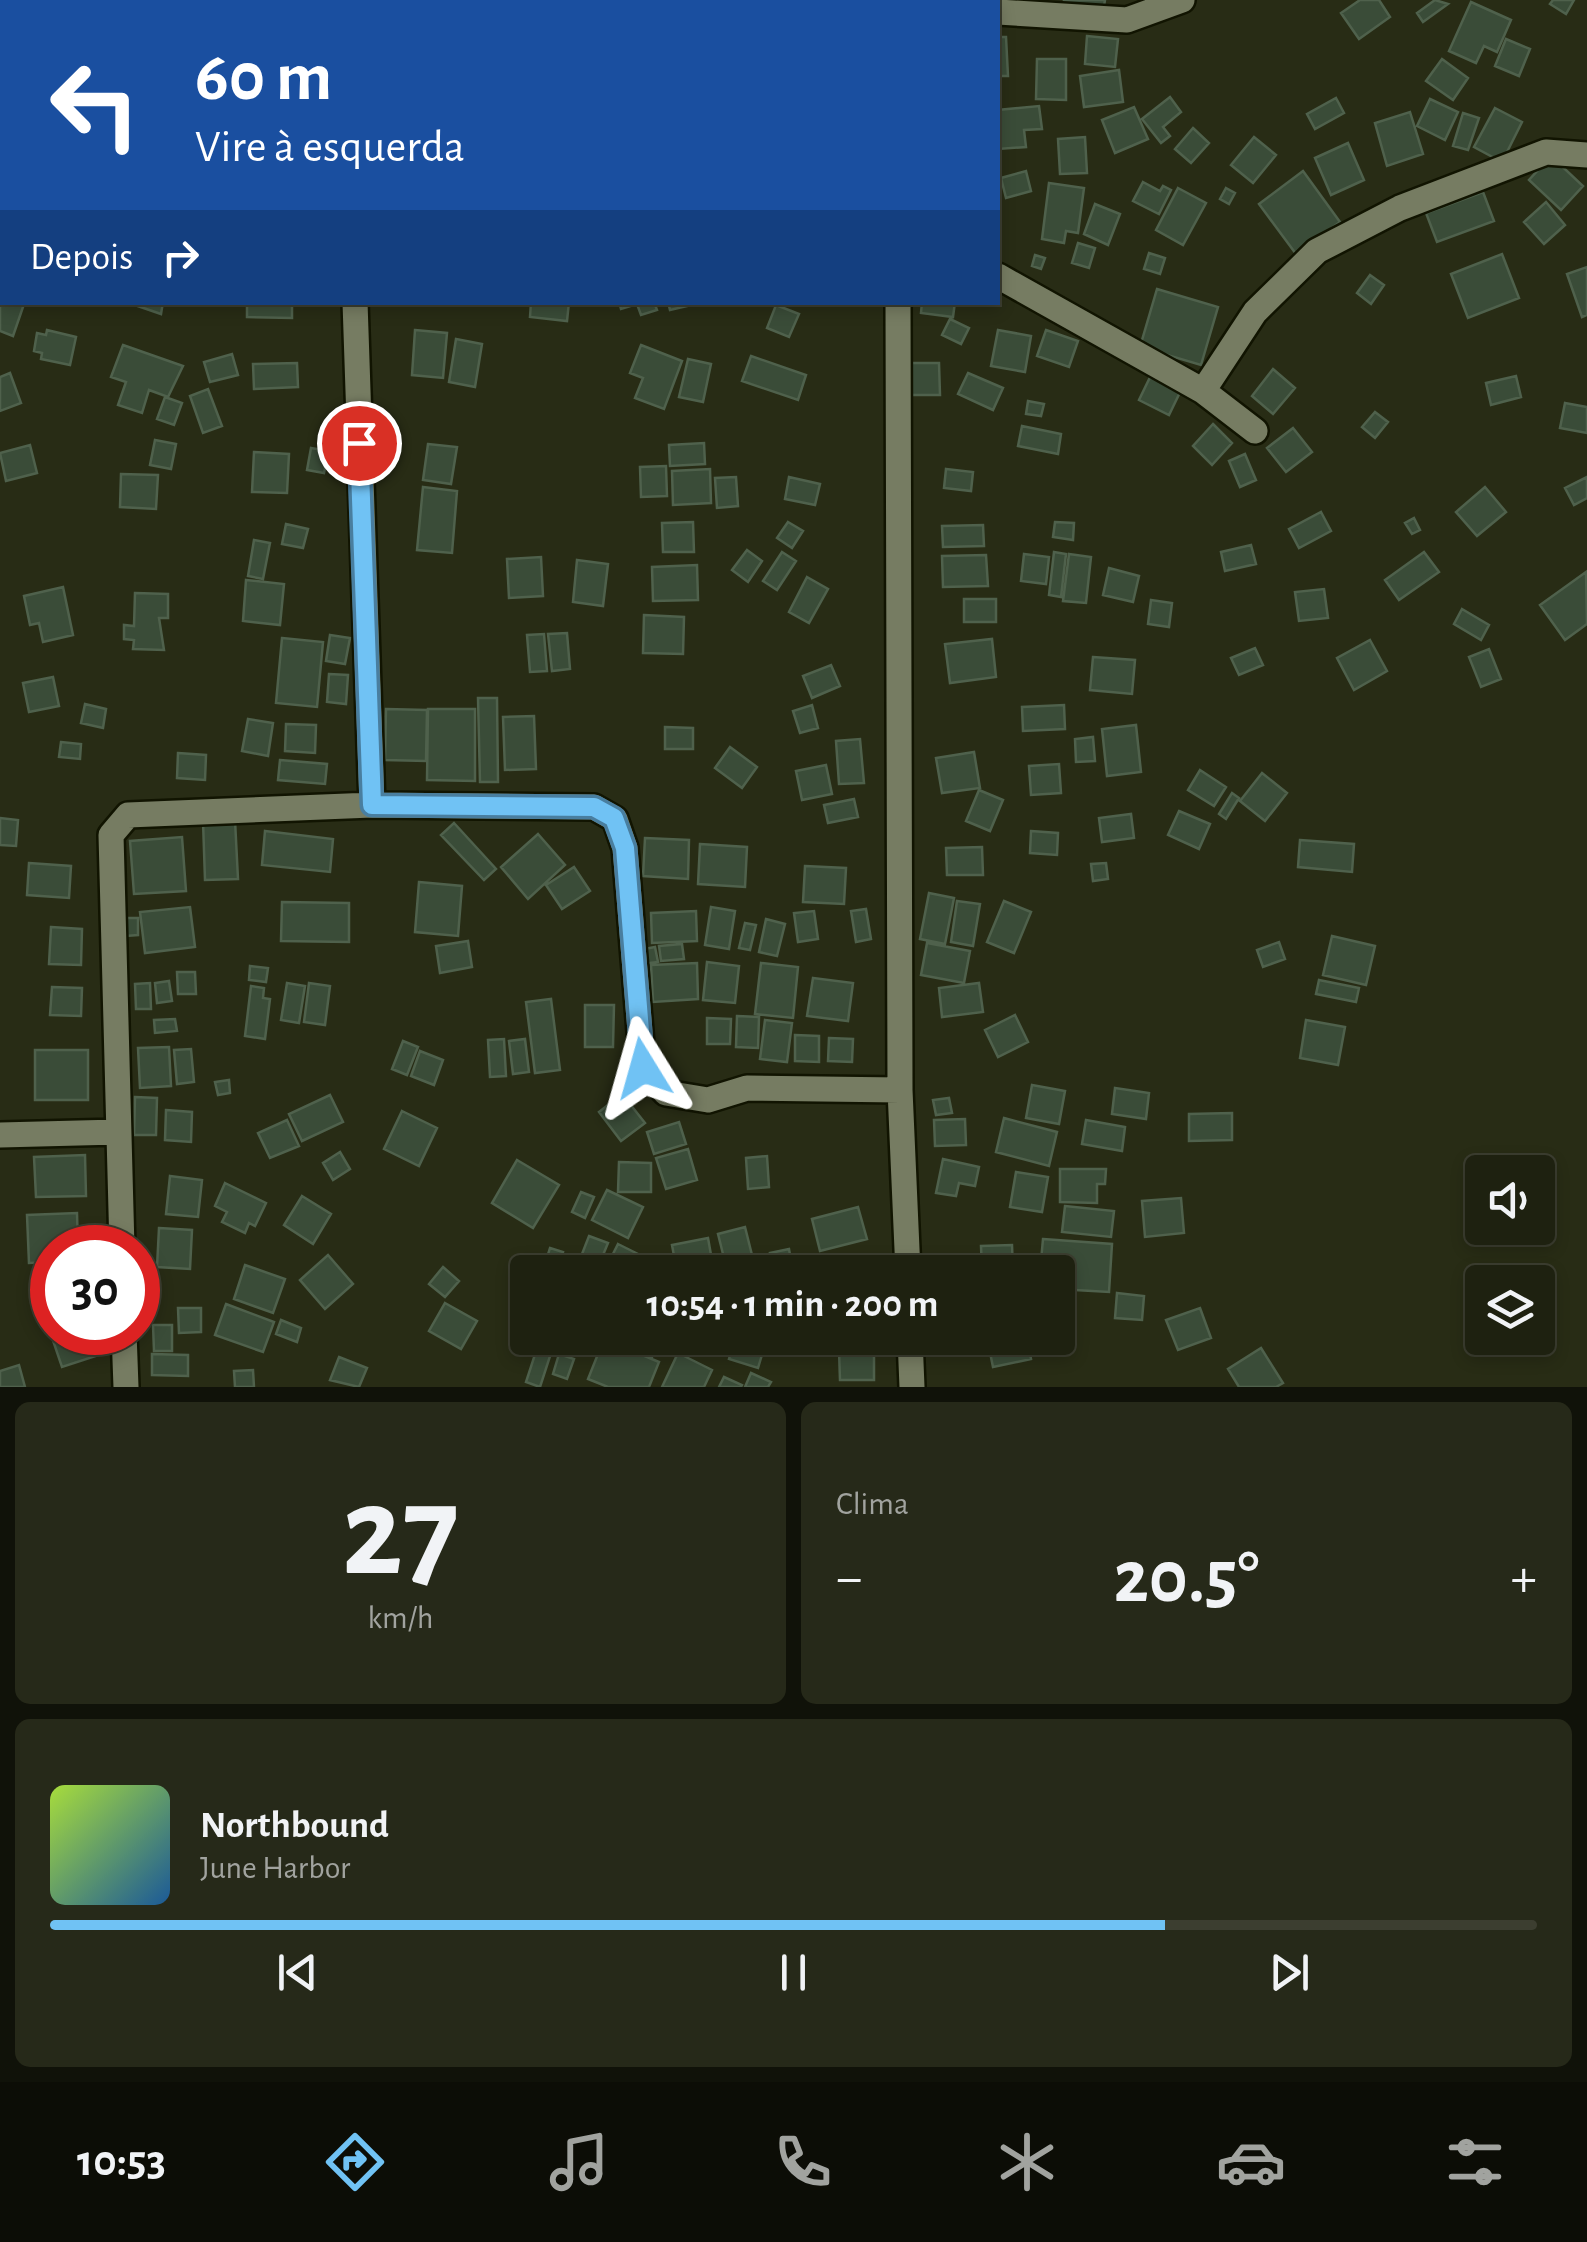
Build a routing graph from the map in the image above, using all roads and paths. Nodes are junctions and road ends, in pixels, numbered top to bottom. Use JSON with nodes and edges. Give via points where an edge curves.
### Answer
{"nodes":[{"id":1,"x":1182,"y":0,"type":"edge"},
{"id":2,"x":1000,"y":12,"type":"edge"},
{"id":3,"x":1587,"y":155,"type":"edge"},
{"id":4,"x":1000,"y":277,"type":"edge"},
{"id":5,"x":354,"y":305,"type":"edge"},
{"id":6,"x":898,"y":305,"type":"edge"},
{"id":7,"x":1203,"y":392,"type":"junction"},
{"id":8,"x":1255,"y":430,"type":"dead end"},
{"id":9,"x":372,"y":805,"type":"junction"},
{"id":10,"x":900,"y":1090,"type":"junction"},
{"id":11,"x":118,"y":1132,"type":"junction"},
{"id":12,"x":0,"y":1134,"type":"edge"},
{"id":13,"x":121,"y":1225,"type":"edge"},
{"id":14,"x":907,"y":1255,"type":"edge"},
{"id":15,"x":125,"y":1355,"type":"edge"},
{"id":16,"x":911,"y":1355,"type":"edge"},
{"id":17,"x":126,"y":1387,"type":"edge"},
{"id":18,"x":912,"y":1387,"type":"edge"}],
"edges":[{"from":1,"to":2,"type":"street","via":[[1128,20]]},
{"from":3,"to":7,"type":"street","via":[[1546,152],[1400,208],[1317,252],[1254,312]]},
{"from":4,"to":7,"type":"street"},
{"from":5,"to":9,"type":"street"},
{"from":6,"to":10,"type":"street"},
{"from":7,"to":8,"type":"street"},
{"from":9,"to":10,"type":"street","via":[[594,807],[614,818],[625,848],[643,1068],[666,1094],[708,1100],[747,1088]]},
{"from":9,"to":11,"type":"street","via":[[128,815],[119,822],[111,835]]},
{"from":10,"to":14,"type":"street"},
{"from":11,"to":12,"type":"street"},
{"from":11,"to":13,"type":"street"},
{"from":15,"to":17,"type":"street"},
{"from":16,"to":18,"type":"street"}]}
